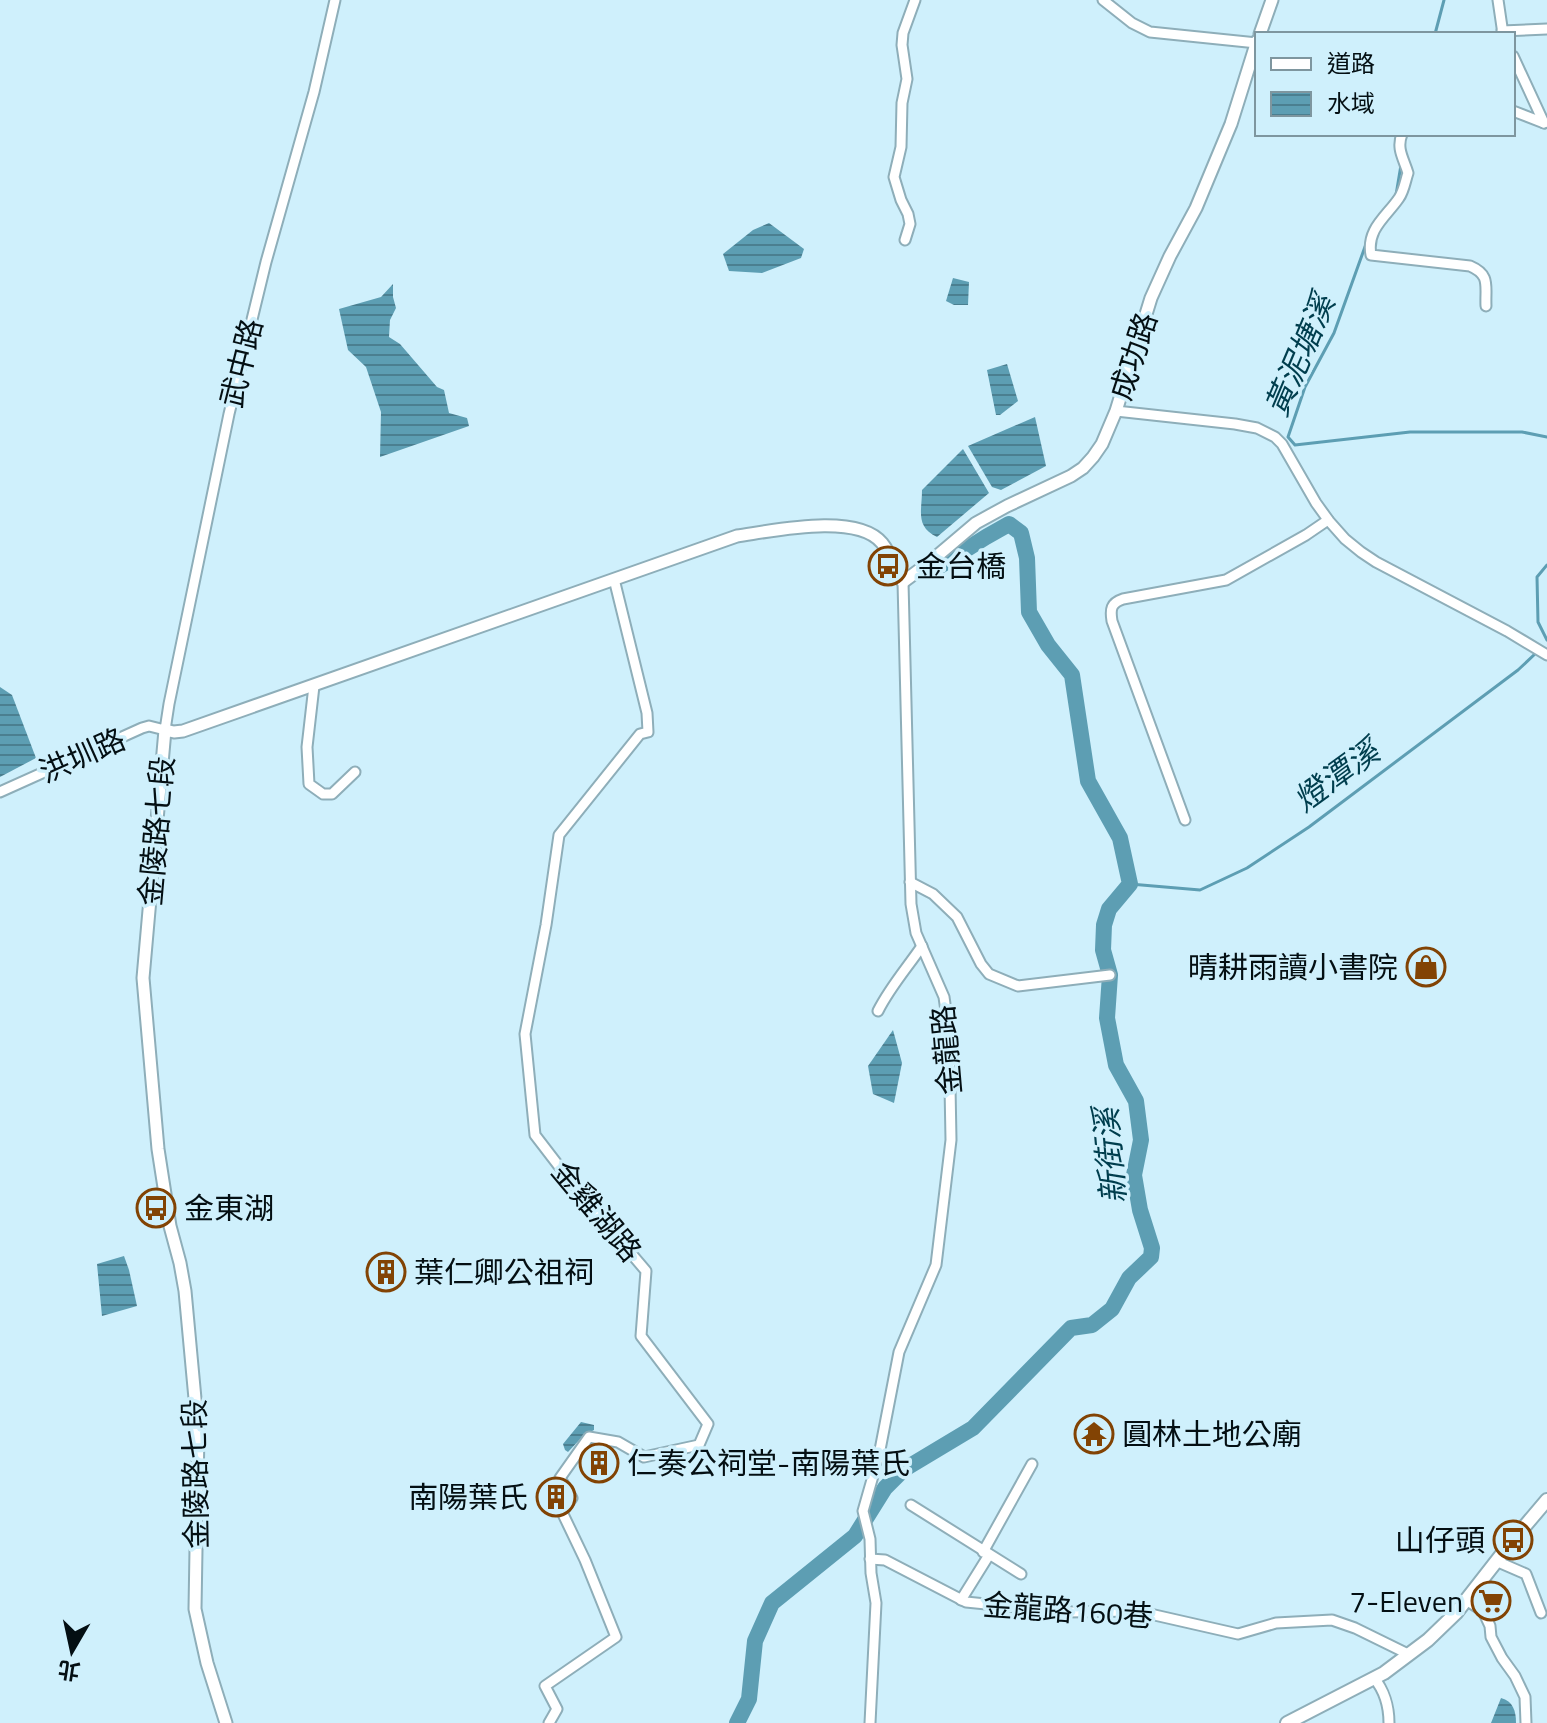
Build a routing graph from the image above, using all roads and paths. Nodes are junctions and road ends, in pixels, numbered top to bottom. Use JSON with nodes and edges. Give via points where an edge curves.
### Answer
{"nodes":[{"id":1,"x":335,"y":0,"type":"edge"},
{"id":2,"x":915,"y":0,"type":"edge"},
{"id":3,"x":1103,"y":0,"type":"edge"},
{"id":4,"x":1272,"y":0,"type":"edge"},
{"id":5,"x":1498,"y":0,"type":"edge"},
{"id":6,"x":1547,"y":29,"type":"edge"},
{"id":7,"x":1261,"y":32,"type":"edge"},
{"id":8,"x":1502,"y":32,"type":"edge"},
{"id":9,"x":1255,"y":42,"type":"edge"},
{"id":10,"x":1255,"y":48,"type":"edge"},
{"id":11,"x":1515,"y":60,"type":"edge"},
{"id":12,"x":1515,"y":112,"type":"edge"},
{"id":13,"x":1546,"y":124,"type":"edge"},
{"id":14,"x":1401,"y":136,"type":"edge"},
{"id":15,"x":905,"y":240,"type":"dead end"},
{"id":16,"x":1486,"y":306,"type":"dead end"},
{"id":17,"x":1116,"y":411,"type":"junction"},
{"id":18,"x":1328,"y":520,"type":"junction"},
{"id":19,"x":614,"y":579,"type":"junction"},
{"id":20,"x":903,"y":582,"type":"junction"},
{"id":21,"x":1545,"y":654,"type":"edge"},
{"id":22,"x":314,"y":686,"type":"junction"},
{"id":23,"x":165,"y":730,"type":"junction"},
{"id":24,"x":355,"y":772,"type":"dead end"},
{"id":25,"x":0,"y":792,"type":"edge"},
{"id":26,"x":1185,"y":820,"type":"dead end"},
{"id":27,"x":910,"y":882,"type":"junction"},
{"id":28,"x":922,"y":946,"type":"junction"},
{"id":29,"x":1110,"y":975,"type":"dead end"},
{"id":30,"x":878,"y":1011,"type":"dead end"},
{"id":31,"x":1032,"y":1464,"type":"dead end"},
{"id":32,"x":1547,"y":1500,"type":"edge"},
{"id":33,"x":911,"y":1505,"type":"dead end"},
{"id":34,"x":986,"y":1554,"type":"junction"},
{"id":35,"x":870,"y":1559,"type":"junction"},
{"id":36,"x":1496,"y":1561,"type":"junction"},
{"id":37,"x":1021,"y":1574,"type":"dead end"},
{"id":38,"x":961,"y":1600,"type":"junction"},
{"id":39,"x":1466,"y":1600,"type":"junction"},
{"id":40,"x":1541,"y":1613,"type":"dead end"},
{"id":41,"x":1408,"y":1654,"type":"junction"},
{"id":42,"x":1374,"y":1678,"type":"junction"},
{"id":43,"x":226,"y":1723,"type":"edge"},
{"id":44,"x":549,"y":1723,"type":"edge"},
{"id":45,"x":870,"y":1723,"type":"edge"},
{"id":46,"x":1287,"y":1723,"type":"edge"},
{"id":47,"x":1389,"y":1723,"type":"edge"},
{"id":48,"x":1526,"y":1723,"type":"edge"}],
"edges":[{"from":1,"to":23,"type":"street","name":"武中路","via":[[229,414]]},
{"from":2,"to":15,"type":"street","via":[[903,33],[907,79],[894,177],[910,224]]},
{"from":3,"to":9,"type":"street","via":[[1150,32]]},
{"from":4,"to":7,"type":"street"},
{"from":5,"to":8,"type":"street"},
{"from":6,"to":8,"type":"street"},
{"from":10,"to":17,"type":"street","name":"成功路","via":[[1231,124],[1151,298]]},
{"from":11,"to":13,"type":"street"},
{"from":12,"to":13,"type":"street"},
{"from":14,"to":16,"type":"street","via":[[1399,151],[1408,173],[1398,200],[1379,220],[1371,255],[1477,269],[1485,280]]},
{"from":17,"to":18,"type":"street","via":[[1235,424],[1275,437]]},
{"from":17,"to":20,"type":"street","name":"成功路","via":[[1102,444],[1083,468],[976,523]]},
{"from":18,"to":21,"type":"street","via":[[1376,562]]},
{"from":18,"to":26,"type":"street","via":[[1226,580],[1123,599],[1111,606]]},
{"from":19,"to":20,"type":"street","name":"金陵路七段","via":[[737,536],[831,526],[856,529],[881,542]]},
{"from":19,"to":22,"type":"street","name":"金陵路七段"},
{"from":19,"to":44,"type":"street","name":"金雞湖路","via":[[648,732],[640,734],[559,835],[525,1034],[535,1135],[646,1271],[641,1336],[708,1424],[699,1445],[644,1457],[618,1442],[589,1437],[560,1478],[572,1498],[562,1512],[616,1637],[545,1686],[557,1709]]},
{"from":20,"to":27,"type":"street","name":"金龍路"},
{"from":22,"to":23,"type":"street","name":"金陵路七段","via":[[183,731]]},
{"from":22,"to":24,"type":"street","via":[[309,784],[332,794]]},
{"from":23,"to":25,"type":"street","name":"洪圳路","via":[[142,728]]},
{"from":23,"to":43,"type":"street","name":"金陵路七段","via":[[143,978],[158,1149],[185,1291],[198,1431],[195,1609]]},
{"from":27,"to":28,"type":"street","name":"金龍路"},
{"from":27,"to":29,"type":"street","via":[[933,894],[957,917],[989,974],[1018,986]]},
{"from":28,"to":30,"type":"street"},
{"from":28,"to":35,"type":"street","name":"金龍路","via":[[944,997],[951,1140],[936,1265],[899,1352],[863,1511]]},
{"from":31,"to":34,"type":"street"},
{"from":32,"to":36,"type":"main road"},
{"from":33,"to":34,"type":"street"},
{"from":34,"to":37,"type":"street"},
{"from":34,"to":38,"type":"street"},
{"from":35,"to":38,"type":"street","name":"金龍路160巷","via":[[885,1560]]},
{"from":35,"to":45,"type":"street","via":[[876,1603]]},
{"from":36,"to":39,"type":"main road"},
{"from":36,"to":40,"type":"street","via":[[1526,1574]]},
{"from":38,"to":41,"type":"street","name":"金龍路160巷","via":[[1066,1612],[1137,1611],[1238,1634],[1276,1623],[1332,1620]]},
{"from":39,"to":41,"type":"main road"},
{"from":39,"to":48,"type":"street","via":[[1483,1611],[1491,1637],[1515,1676],[1525,1697]]},
{"from":41,"to":42,"type":"main road"},
{"from":42,"to":46,"type":"main road"},
{"from":42,"to":47,"type":"street","via":[[1382,1688]]}]}
